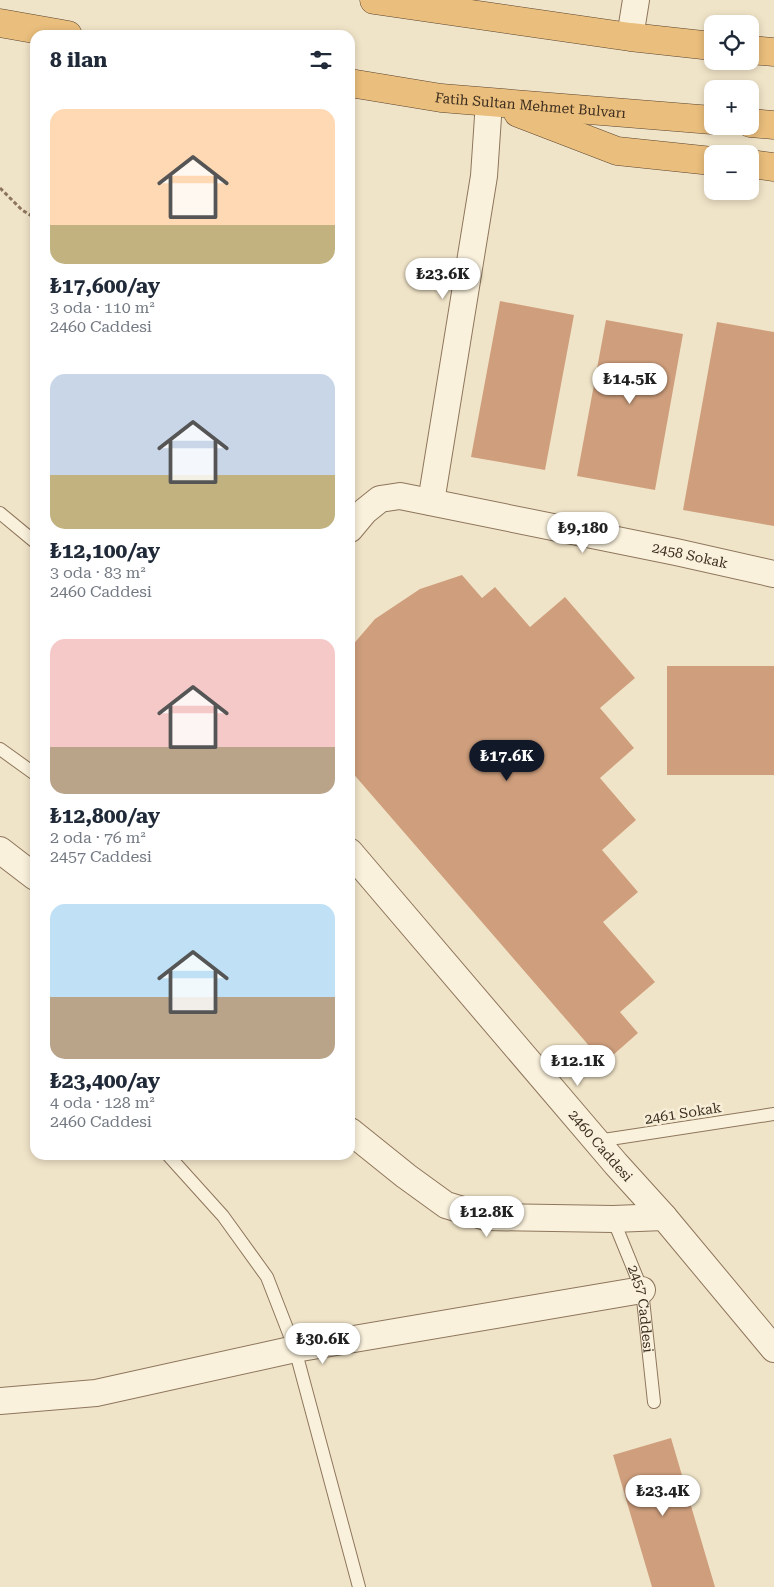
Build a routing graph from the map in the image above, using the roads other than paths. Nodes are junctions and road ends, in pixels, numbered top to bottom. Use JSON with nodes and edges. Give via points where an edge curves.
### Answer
{"nodes":[{"id":1,"x":374,"y":0,"type":"edge"},
{"id":2,"x":636,"y":0,"type":"edge"},
{"id":3,"x":0,"y":23,"type":"edge"},
{"id":4,"x":40,"y":30,"type":"edge"},
{"id":5,"x":630,"y":37,"type":"junction"},
{"id":6,"x":704,"y":45,"type":"edge"},
{"id":7,"x":759,"y":51,"type":"edge"},
{"id":8,"x":774,"y":52,"type":"edge"},
{"id":9,"x":355,"y":84,"type":"edge"},
{"id":10,"x":489,"y":102,"type":"junction"},
{"id":11,"x":704,"y":119,"type":"edge"},
{"id":12,"x":759,"y":124,"type":"edge"},
{"id":13,"x":774,"y":125,"type":"edge"},
{"id":14,"x":704,"y":160,"type":"edge"},
{"id":15,"x":759,"y":165,"type":"edge"},
{"id":16,"x":774,"y":167,"type":"edge"},
{"id":17,"x":431,"y":502,"type":"junction"},
{"id":18,"x":0,"y":513,"type":"edge"},
{"id":19,"x":355,"y":523,"type":"edge"},
{"id":20,"x":30,"y":538,"type":"edge"},
{"id":21,"x":774,"y":574,"type":"edge"},
{"id":22,"x":0,"y":749,"type":"edge"},
{"id":23,"x":30,"y":770,"type":"edge"},
{"id":24,"x":0,"y":850,"type":"edge"},
{"id":25,"x":355,"y":858,"type":"edge"},
{"id":26,"x":30,"y":874,"type":"edge"},
{"id":27,"x":774,"y":1114,"type":"edge"},
{"id":28,"x":355,"y":1134,"type":"edge"},
{"id":29,"x":596,"y":1141,"type":"junction"},
{"id":30,"x":173,"y":1160,"type":"edge"},
{"id":31,"x":664,"y":1217,"type":"junction"},
{"id":32,"x":612,"y":1219,"type":"junction"},
{"id":33,"x":642,"y":1290,"type":"junction"},
{"id":34,"x":295,"y":1349,"type":"junction"},
{"id":35,"x":774,"y":1349,"type":"edge"},
{"id":36,"x":0,"y":1401,"type":"edge"},
{"id":37,"x":654,"y":1402,"type":"dead end"},
{"id":38,"x":359,"y":1587,"type":"edge"}],
"edges":[{"from":1,"to":5,"type":"highway"},
{"from":2,"to":5,"type":"street"},
{"from":3,"to":4,"type":"highway"},
{"from":5,"to":6,"type":"highway"},
{"from":7,"to":8,"type":"highway"},
{"from":9,"to":10,"type":"highway","name":"Fatih Sultan Mehmet Bulvarı"},
{"from":10,"to":11,"type":"highway","name":"Fatih Sultan Mehmet Bulvarı"},
{"from":10,"to":14,"type":"highway","via":[[617,151]]},
{"from":10,"to":17,"type":"street","via":[[484,176]]},
{"from":12,"to":13,"type":"highway"},
{"from":15,"to":16,"type":"highway"},
{"from":17,"to":19,"type":"street","name":"2458 Sokak","via":[[400,496],[380,499]]},
{"from":17,"to":21,"type":"street","name":"2458 Sokak"},
{"from":18,"to":20,"type":"lane"},
{"from":22,"to":23,"type":"lane"},
{"from":24,"to":26,"type":"street"},
{"from":25,"to":29,"type":"street","name":"2460 Caddesi"},
{"from":27,"to":29,"type":"lane","name":"2461 Sokak"},
{"from":28,"to":32,"type":"street","via":[[446,1205],[486,1217]]},
{"from":29,"to":31,"type":"street","name":"2460 Caddesi"},
{"from":30,"to":34,"type":"lane","via":[[224,1216],[267,1277]]},
{"from":31,"to":32,"type":"street"},
{"from":31,"to":35,"type":"street","name":"2460 Caddesi"},
{"from":32,"to":33,"type":"lane","name":"2457 Caddesi"},
{"from":33,"to":34,"type":"street"},
{"from":33,"to":37,"type":"lane","name":"2457 Caddesi"},
{"from":34,"to":36,"type":"street","via":[[96,1393]]},
{"from":34,"to":38,"type":"lane"}]}
